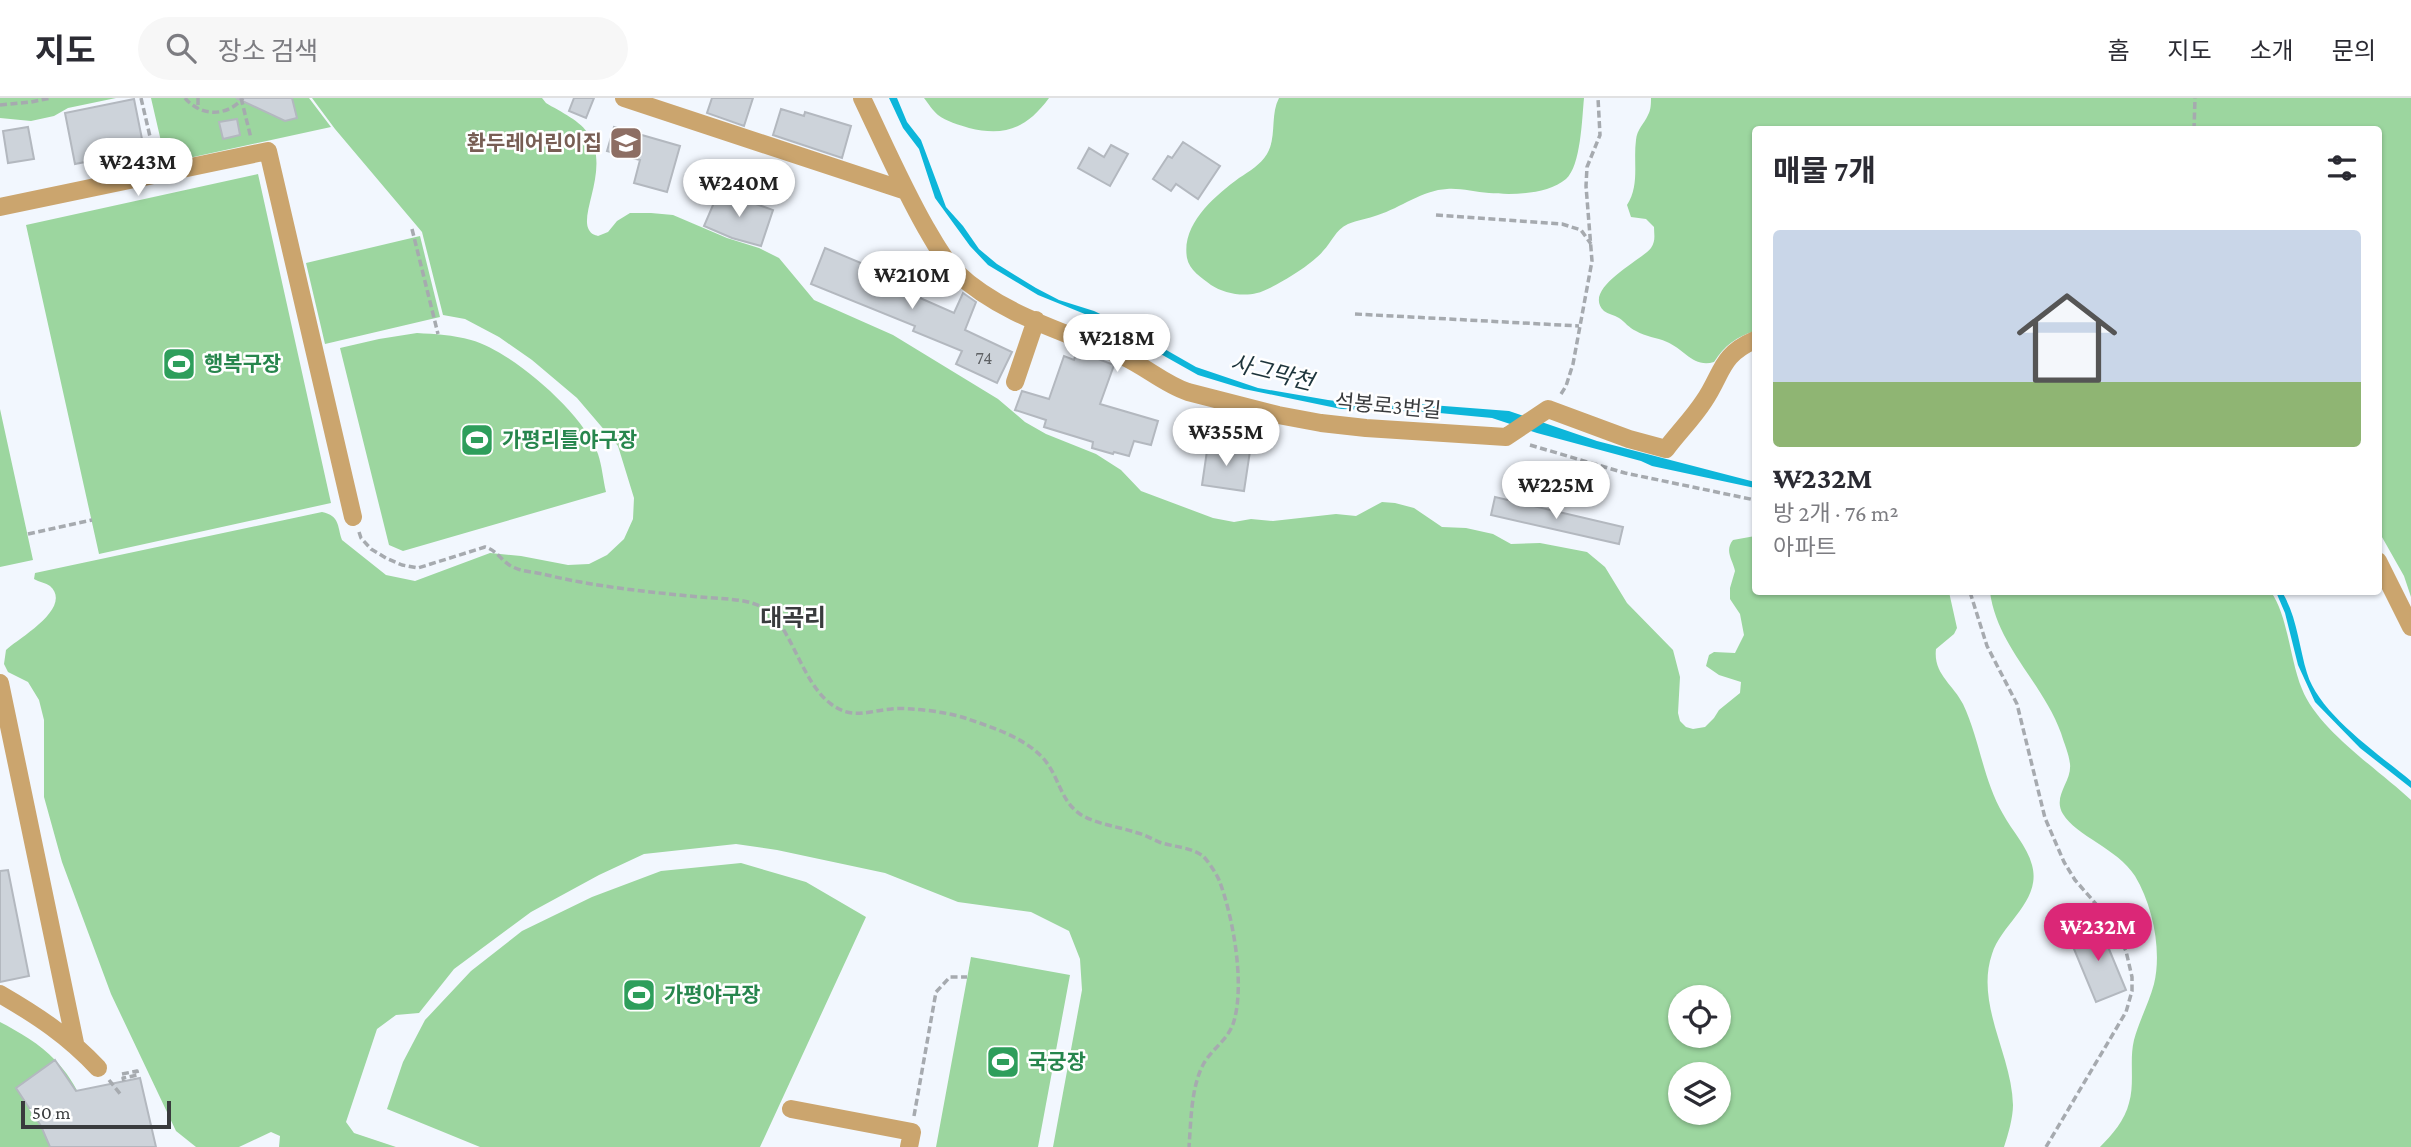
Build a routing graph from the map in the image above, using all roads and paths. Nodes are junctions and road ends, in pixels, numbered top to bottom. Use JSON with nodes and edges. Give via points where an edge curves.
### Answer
{"nodes":[{"id":1,"x":51,"y":98,"type":"edge"},
{"id":2,"x":141,"y":98,"type":"edge"},
{"id":3,"x":185,"y":98,"type":"edge"},
{"id":4,"x":198,"y":98,"type":"edge"},
{"id":5,"x":624,"y":98,"type":"edge"},
{"id":6,"x":862,"y":98,"type":"edge"},
{"id":7,"x":1598,"y":98,"type":"edge"},
{"id":8,"x":2195,"y":98,"type":"edge"},
{"id":9,"x":242,"y":99,"type":"edge"},
{"id":10,"x":0,"y":105,"type":"edge"},
{"id":11,"x":197,"y":109,"type":"junction"},
{"id":12,"x":2194,"y":126,"type":"edge"},
{"id":13,"x":261,"y":152,"type":"junction"},
{"id":14,"x":158,"y":174,"type":"junction"},
{"id":15,"x":905,"y":191,"type":"junction"},
{"id":16,"x":0,"y":207,"type":"edge"},
{"id":17,"x":1436,"y":215,"type":"dead end"},
{"id":18,"x":412,"y":229,"type":"dead end"},
{"id":19,"x":1592,"y":245,"type":"junction"},
{"id":20,"x":1355,"y":314,"type":"dead end"},
{"id":21,"x":1035,"y":320,"type":"junction"},
{"id":22,"x":1579,"y":326,"type":"junction"},
{"id":23,"x":438,"y":334,"type":"dead end"},
{"id":24,"x":1752,"y":341,"type":"edge"},
{"id":25,"x":1015,"y":382,"type":"dead end"},
{"id":26,"x":1548,"y":409,"type":"junction"},
{"id":27,"x":1506,"y":437,"type":"junction"},
{"id":28,"x":1752,"y":499,"type":"edge"},
{"id":29,"x":353,"y":517,"type":"joint"},
{"id":30,"x":92,"y":520,"type":"dead end"},
{"id":31,"x":28,"y":534,"type":"dead end"},
{"id":32,"x":2382,"y":569,"type":"edge"},
{"id":33,"x":1970,"y":595,"type":"edge"},
{"id":34,"x":2411,"y":628,"type":"edge"},
{"id":35,"x":0,"y":683,"type":"edge"},
{"id":36,"x":967,"y":977,"type":"dead end"},
{"id":37,"x":0,"y":994,"type":"edge"},
{"id":38,"x":75,"y":1043,"type":"junction"},
{"id":39,"x":98,"y":1068,"type":"dead end"},
{"id":40,"x":122,"y":1074,"type":"dead end"},
{"id":41,"x":124,"y":1081,"type":"dead end"},
{"id":42,"x":791,"y":1109,"type":"dead end"},
{"id":43,"x":910,"y":1139,"type":"edge"},
{"id":44,"x":1189,"y":1147,"type":"edge"},
{"id":45,"x":2046,"y":1147,"type":"edge"}],
"edges":[{"from":1,"to":10,"type":"path"},
{"from":2,"to":14,"type":"path"},
{"from":3,"to":11,"type":"path"},
{"from":4,"to":11,"type":"path"},
{"from":5,"to":15,"type":"street"},
{"from":6,"to":15,"type":"street","name":"석봉로3번길"},
{"from":7,"to":19,"type":"path","via":[[1600,135],[1587,167],[1586,186]]},
{"from":8,"to":12,"type":"path"},
{"from":9,"to":11,"type":"path","via":[[220,112]]},
{"from":9,"to":13,"type":"path"},
{"from":13,"to":14,"type":"street"},
{"from":13,"to":29,"type":"street"},
{"from":14,"to":16,"type":"street"},
{"from":15,"to":21,"type":"street","name":"석봉로3번길","via":[[937,248],[957,272],[987,295]]},
{"from":17,"to":19,"type":"path","via":[[1562,224],[1581,230]]},
{"from":18,"to":23,"type":"path"},
{"from":19,"to":22,"type":"path"},
{"from":20,"to":22,"type":"path"},
{"from":21,"to":25,"type":"street"},
{"from":21,"to":27,"type":"street","name":"석봉로3번길","via":[[1125,357],[1176,388],[1278,415],[1366,428]]},
{"from":22,"to":26,"type":"path","via":[[1566,386]]},
{"from":24,"to":26,"type":"street","via":[[1728,357],[1704,401],[1666,449]]},
{"from":26,"to":27,"type":"street"},
{"from":27,"to":28,"type":"path","via":[[1625,473]]},
{"from":29,"to":44,"type":"path","via":[[361,538],[371,548],[402,565],[418,568],[485,547],[513,567],[575,582],[761,607],[780,624],[811,684],[831,705],[850,714],[892,709],[961,717],[1021,740],[1042,757],[1068,806],[1085,817],[1203,857],[1218,878],[1230,918],[1238,993],[1234,1022],[1205,1062],[1196,1088]]},
{"from":30,"to":31,"type":"path"},
{"from":32,"to":34,"type":"street"},
{"from":33,"to":45,"type":"path","via":[[1987,646],[2023,724],[2045,818],[2075,880],[2110,920],[2126,951],[2132,977],[2126,1012]]},
{"from":35,"to":38,"type":"street"},
{"from":36,"to":43,"type":"path","via":[[950,977],[936,992]]},
{"from":37,"to":38,"type":"street"},
{"from":38,"to":39,"type":"street"},
{"from":40,"to":41,"type":"path","via":[[137,1071],[138,1075]]},
{"from":42,"to":43,"type":"street"}]}
